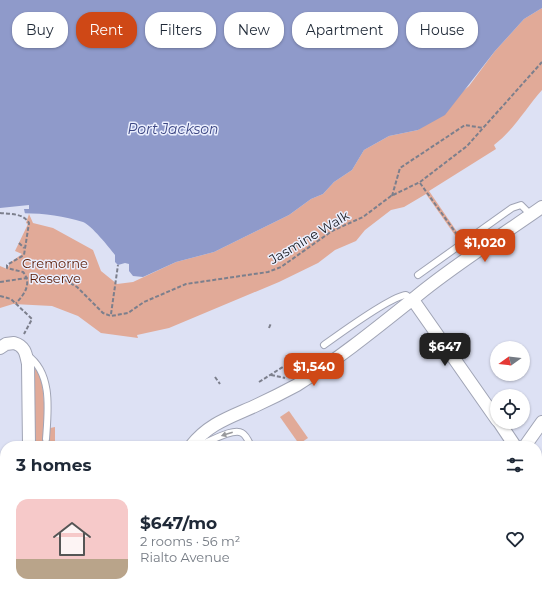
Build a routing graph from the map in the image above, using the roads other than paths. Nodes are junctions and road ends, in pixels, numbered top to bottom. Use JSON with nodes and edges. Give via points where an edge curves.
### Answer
{"nodes":[{"id":1,"x":542,"y":207,"type":"edge"},
{"id":2,"x":531,"y":215,"type":"junction"},
{"id":3,"x":418,"y":275,"type":"dead end"},
{"id":4,"x":413,"y":300,"type":"junction"},
{"id":5,"x":324,"y":345,"type":"dead end"},
{"id":6,"x":0,"y":348,"type":"edge"},
{"id":7,"x":26,"y":355,"type":"junction"},
{"id":8,"x":490,"y":410,"type":"edge"},
{"id":9,"x":542,"y":422,"type":"edge"},
{"id":10,"x":504,"y":429,"type":"edge"},
{"id":11,"x":46,"y":439,"type":"dead end"},
{"id":12,"x":28,"y":441,"type":"edge"},
{"id":13,"x":195,"y":441,"type":"edge"},
{"id":14,"x":208,"y":441,"type":"edge"},
{"id":15,"x":248,"y":441,"type":"edge"},
{"id":16,"x":512,"y":441,"type":"edge"},
{"id":17,"x":529,"y":441,"type":"edge"}],
"edges":[{"from":1,"to":2,"type":"street"},
{"from":2,"to":3,"type":"lane","via":[[521,205],[517,206]]},
{"from":2,"to":4,"type":"street"},
{"from":4,"to":5,"type":"lane","via":[[406,295],[398,298]]},
{"from":4,"to":8,"type":"street"},
{"from":4,"to":13,"type":"street","via":[[297,384],[257,406],[220,420],[205,430]]},
{"from":6,"to":7,"type":"street","via":[[10,343],[19,344]]},
{"from":7,"to":11,"type":"lane","via":[[40,366],[46,386]]},
{"from":7,"to":12,"type":"street"},
{"from":9,"to":17,"type":"street"},
{"from":10,"to":16,"type":"street"},
{"from":15,"to":14,"type":"lane","one_way":true,"via":[[244,434],[238,432],[224,434]]}]}
